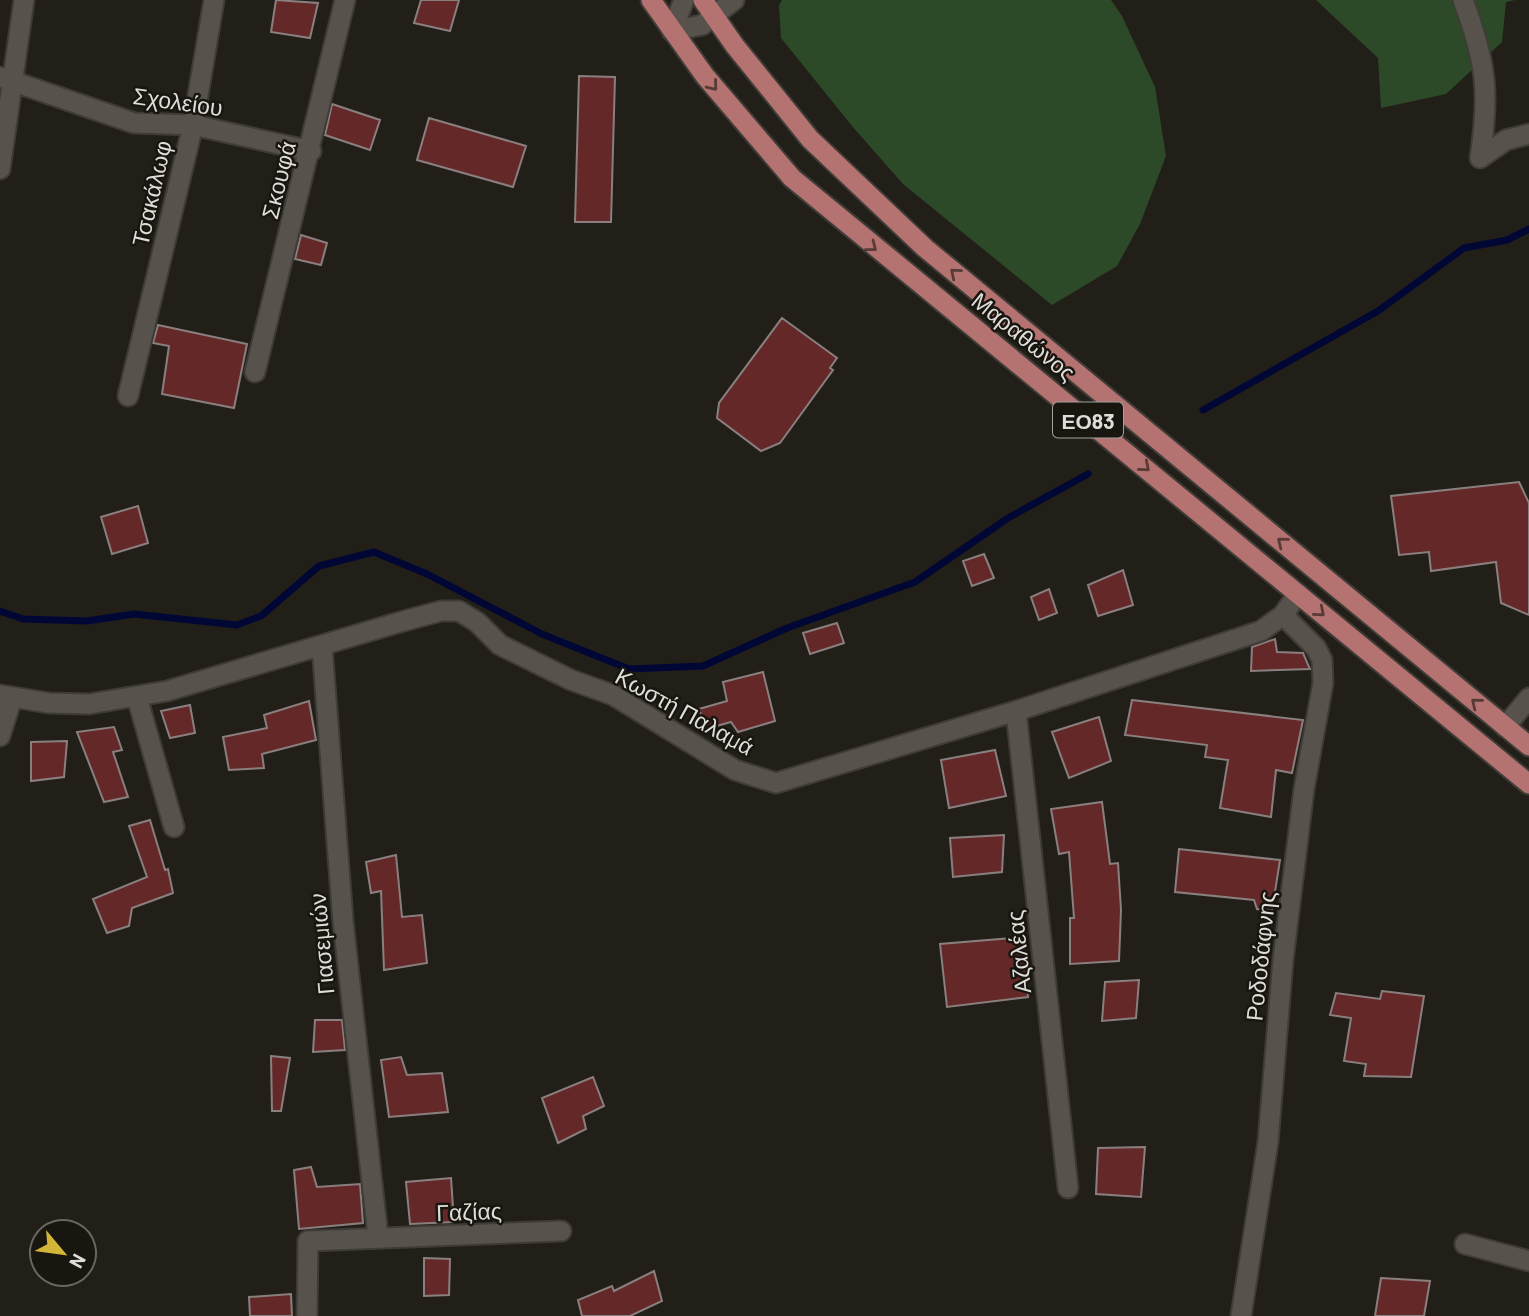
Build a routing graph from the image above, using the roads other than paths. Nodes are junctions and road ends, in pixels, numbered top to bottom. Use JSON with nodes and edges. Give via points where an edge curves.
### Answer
{"nodes":[{"id":1,"x":24,"y":0,"type":"edge"},
{"id":2,"x":214,"y":0,"type":"edge"},
{"id":3,"x":345,"y":0,"type":"edge"},
{"id":4,"x":651,"y":0,"type":"edge"},
{"id":5,"x":684,"y":0,"type":"edge"},
{"id":6,"x":703,"y":0,"type":"edge"},
{"id":7,"x":734,"y":0,"type":"edge"},
{"id":8,"x":1463,"y":0,"type":"edge"},
{"id":9,"x":715,"y":18,"type":"junction"},
{"id":10,"x":672,"y":31,"type":"junction"},
{"id":11,"x":7,"y":80,"type":"edge"},
{"id":12,"x":193,"y":125,"type":"junction"},
{"id":13,"x":1529,"y":134,"type":"edge"},
{"id":14,"x":311,"y":150,"type":"junction"},
{"id":15,"x":0,"y":169,"type":"edge"},
{"id":16,"x":256,"y":372,"type":"dead end"},
{"id":17,"x":128,"y":396,"type":"dead end"},
{"id":18,"x":1298,"y":594,"type":"junction"},
{"id":19,"x":1283,"y":615,"type":"junction"},
{"id":20,"x":322,"y":646,"type":"junction"},
{"id":21,"x":6,"y":696,"type":"edge"},
{"id":22,"x":137,"y":696,"type":"junction"},
{"id":23,"x":1529,"y":698,"type":"edge"},
{"id":24,"x":1016,"y":711,"type":"junction"},
{"id":25,"x":1505,"y":727,"type":"junction"},
{"id":26,"x":0,"y":736,"type":"edge"},
{"id":27,"x":1529,"y":746,"type":"edge"},
{"id":28,"x":1529,"y":784,"type":"edge"},
{"id":29,"x":174,"y":827,"type":"dead end"},
{"id":30,"x":1068,"y":1188,"type":"dead end"},
{"id":31,"x":561,"y":1231,"type":"dead end"},
{"id":32,"x":378,"y":1237,"type":"junction"},
{"id":33,"x":1465,"y":1244,"type":"dead end"},
{"id":34,"x":1529,"y":1261,"type":"edge"},
{"id":35,"x":307,"y":1316,"type":"edge"},
{"id":36,"x":1241,"y":1316,"type":"edge"}],
"edges":[{"from":1,"to":11,"type":"street"},
{"from":2,"to":12,"type":"street","name":"Τσακάλωφ"},
{"from":3,"to":14,"type":"street","name":"Σκουφά"},
{"from":4,"to":10,"type":"main road","name":"Μαραθώνος","number":"ΕΟ83"},
{"from":5,"to":10,"type":"street"},
{"from":6,"to":9,"type":"main road","name":"Μαραθώνος","number":"ΕΟ83"},
{"from":7,"to":9,"type":"street"},
{"from":8,"to":13,"type":"street","via":[[1487,81],[1480,158],[1506,140]]},
{"from":9,"to":10,"type":"street"},
{"from":25,"to":9,"type":"main road","name":"Μαραθώνος","number":"ΕΟ83","one_way":true,"via":[[925,248],[810,139]]},
{"from":10,"to":18,"type":"main road","name":"Μαραθώνος","number":"ΕΟ83","one_way":true,"via":[[732,111],[792,178]]},
{"from":11,"to":12,"type":"street","name":"Σχολείου","via":[[134,123]]},
{"from":11,"to":15,"type":"street"},
{"from":12,"to":14,"type":"street","name":"Σχολείου"},
{"from":12,"to":17,"type":"street","name":"Τσακάλωφ"},
{"from":14,"to":16,"type":"street","name":"Σκουφά"},
{"from":18,"to":19,"type":"street","name":"Κωστή Παλαμά"},
{"from":18,"to":28,"type":"main road","name":"Μαραθώνος","number":"ΕΟ83","one_way":true},
{"from":19,"to":24,"type":"street","name":"Κωστή Παλαμά","via":[[1261,631]]},
{"from":19,"to":36,"type":"street","name":"Ροδοδάφνης","via":[[1316,648],[1322,660],[1323,683],[1304,789],[1283,960],[1268,1142]]},
{"from":20,"to":22,"type":"street","name":"Κωστή Παλαμά"},
{"from":20,"to":24,"type":"street","name":"Κωστή Παλαμά","via":[[441,611],[459,611],[500,645],[613,695],[735,770],[776,783]]},
{"from":20,"to":32,"type":"street","name":"Γιασεμιών","via":[[343,921]]},
{"from":21,"to":22,"type":"street","name":"Κωστή Παλαμά","via":[[89,704]]},
{"from":21,"to":26,"type":"street"},
{"from":22,"to":29,"type":"street"},
{"from":23,"to":25,"type":"street"},
{"from":24,"to":30,"type":"street","name":"Αζαλέας"},
{"from":25,"to":27,"type":"main road","name":"Μαραθώνος","number":"ΕΟ83"},
{"from":31,"to":32,"type":"street","name":"Γαζίας"},
{"from":32,"to":35,"type":"street","name":"Γαζίας","via":[[308,1241]]},
{"from":33,"to":34,"type":"street"}]}
